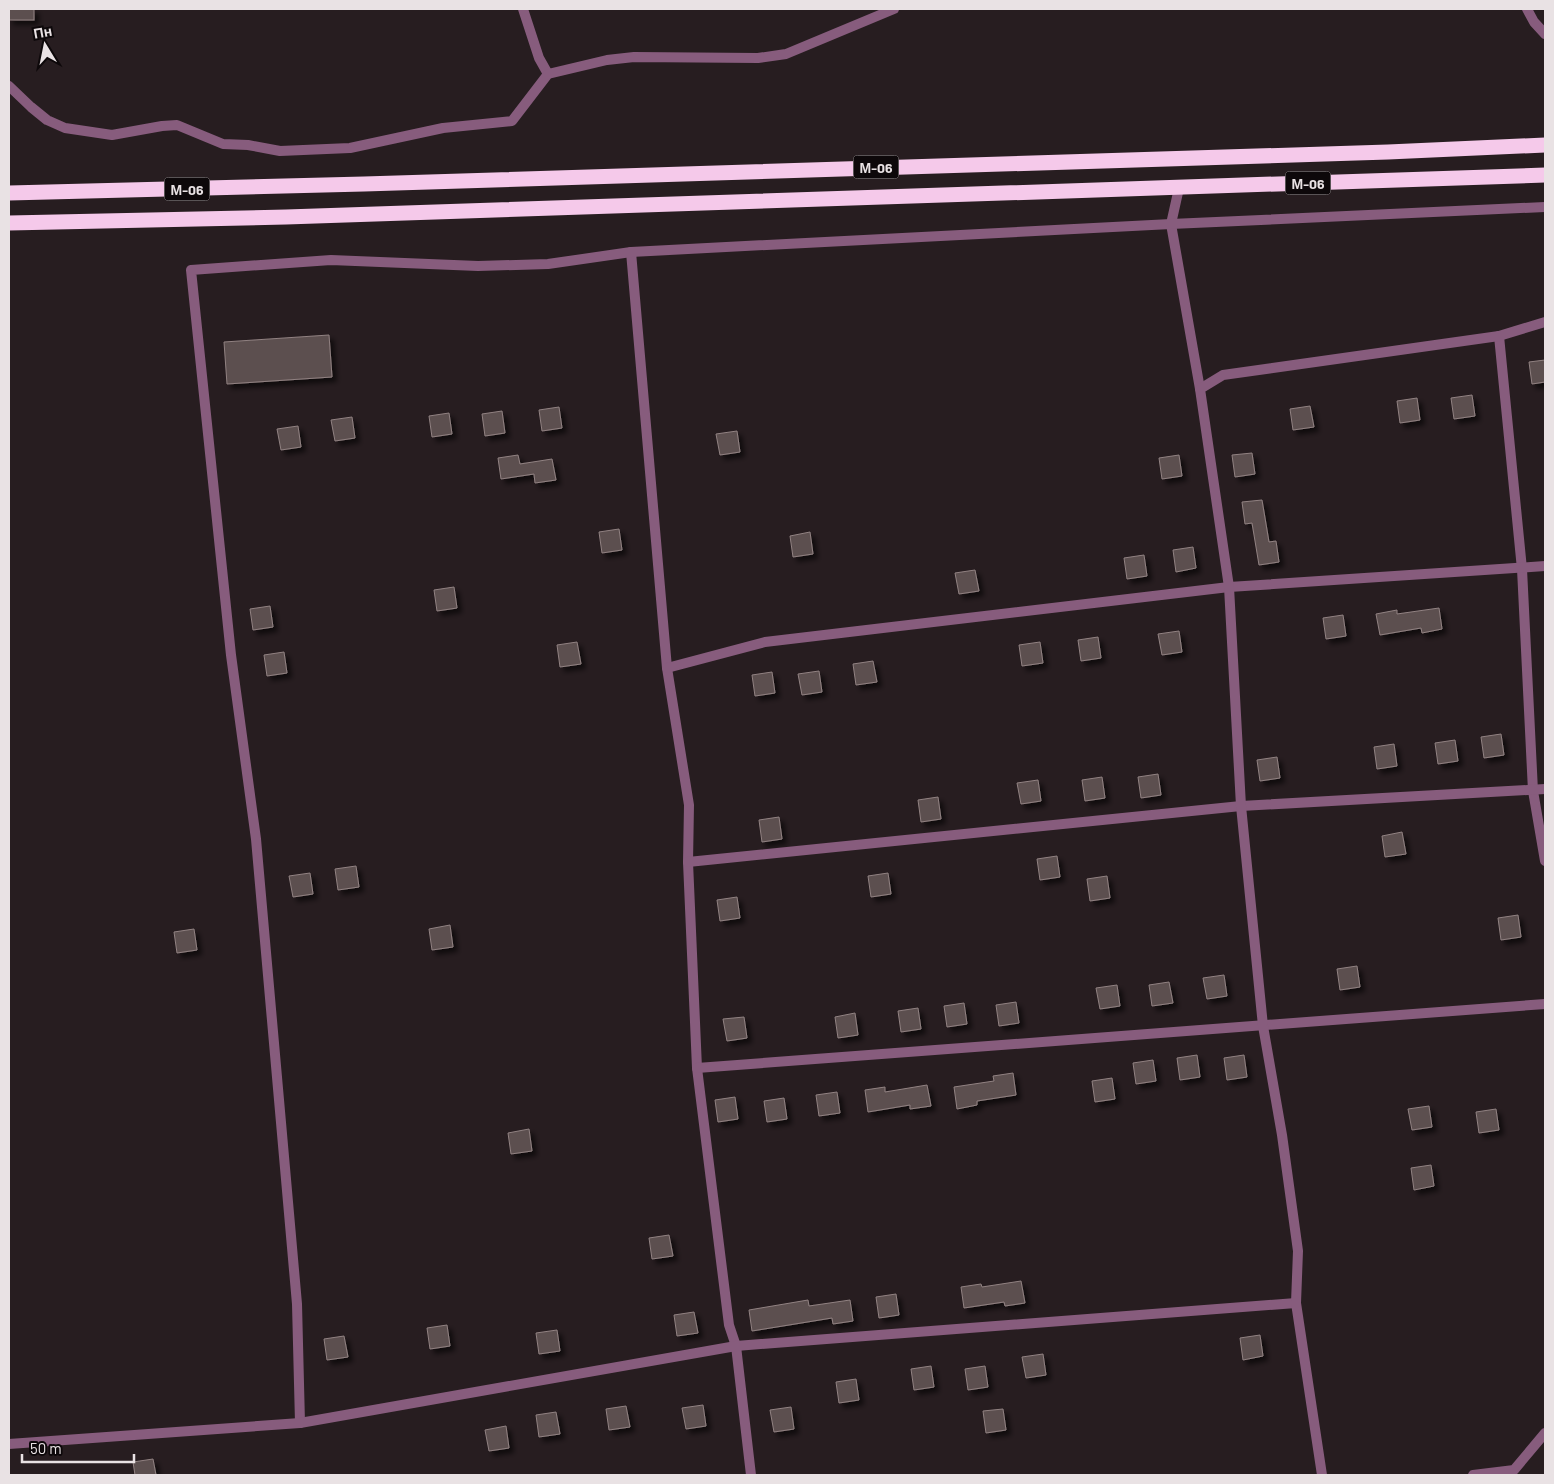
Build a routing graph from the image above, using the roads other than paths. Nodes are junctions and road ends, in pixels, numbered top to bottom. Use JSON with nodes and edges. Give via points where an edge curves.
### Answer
{"nodes":[{"id":1,"x":523,"y":9,"type":"edge"},
{"id":2,"x":894,"y":9,"type":"edge"},
{"id":3,"x":1527,"y":9,"type":"edge"},
{"id":4,"x":1545,"y":34,"type":"edge"},
{"id":5,"x":548,"y":74,"type":"junction"},
{"id":6,"x":9,"y":86,"type":"edge"},
{"id":7,"x":1545,"y":145,"type":"edge"},
{"id":8,"x":1545,"y":175,"type":"edge"},
{"id":9,"x":1179,"y":188,"type":"junction"},
{"id":10,"x":9,"y":193,"type":"edge"},
{"id":11,"x":1545,"y":207,"type":"edge"},
{"id":12,"x":9,"y":223,"type":"edge"},
{"id":13,"x":1171,"y":224,"type":"junction"},
{"id":14,"x":631,"y":252,"type":"junction"},
{"id":15,"x":1545,"y":322,"type":"edge"},
{"id":16,"x":1499,"y":336,"type":"junction"},
{"id":17,"x":1200,"y":389,"type":"junction"},
{"id":18,"x":1545,"y":566,"type":"edge"},
{"id":19,"x":1522,"y":569,"type":"junction"},
{"id":20,"x":1229,"y":587,"type":"junction"},
{"id":21,"x":667,"y":668,"type":"junction"},
{"id":22,"x":1545,"y":789,"type":"edge"},
{"id":23,"x":1533,"y":790,"type":"junction"},
{"id":24,"x":1241,"y":806,"type":"junction"},
{"id":25,"x":1545,"y":861,"type":"edge"},
{"id":26,"x":688,"y":862,"type":"junction"},
{"id":27,"x":1545,"y":1004,"type":"edge"},
{"id":28,"x":1263,"y":1026,"type":"junction"},
{"id":29,"x":697,"y":1068,"type":"junction"},
{"id":30,"x":1296,"y":1303,"type":"junction"},
{"id":31,"x":736,"y":1346,"type":"junction"},
{"id":32,"x":300,"y":1423,"type":"junction"},
{"id":33,"x":1545,"y":1432,"type":"edge"},
{"id":34,"x":9,"y":1444,"type":"edge"},
{"id":35,"x":1515,"y":1473,"type":"edge"},
{"id":36,"x":751,"y":1475,"type":"edge"},
{"id":37,"x":1322,"y":1475,"type":"edge"},
{"id":38,"x":1473,"y":1475,"type":"edge"}],
"edges":[{"from":1,"to":5,"type":"street","via":[[539,58]]},
{"from":2,"to":5,"type":"street","via":[[786,54],[758,58],[634,57]]},
{"from":3,"to":4,"type":"street"},
{"from":5,"to":6,"type":"street","via":[[512,121],[443,128],[350,148],[280,151],[222,144],[177,125],[112,135],[65,128],[31,108]]},
{"from":7,"to":10,"type":"highway","number":"М-06"},
{"from":8,"to":9,"type":"highway","number":"М-06"},
{"from":9,"to":12,"type":"highway","number":"М-06"},
{"from":9,"to":13,"type":"street"},
{"from":11,"to":13,"type":"street"},
{"from":13,"to":14,"type":"street"},
{"from":13,"to":17,"type":"street"},
{"from":14,"to":21,"type":"street"},
{"from":14,"to":32,"type":"street","via":[[548,264],[478,266],[331,260],[191,270],[231,655],[256,839],[297,1304]]},
{"from":15,"to":16,"type":"street"},
{"from":16,"to":17,"type":"street","via":[[1223,376]]},
{"from":16,"to":19,"type":"street"},
{"from":17,"to":20,"type":"street"},
{"from":18,"to":19,"type":"street"},
{"from":19,"to":20,"type":"street"},
{"from":19,"to":23,"type":"street"},
{"from":20,"to":21,"type":"street","via":[[765,642]]},
{"from":20,"to":24,"type":"street"},
{"from":21,"to":26,"type":"street","via":[[689,806]]},
{"from":22,"to":23,"type":"street"},
{"from":23,"to":24,"type":"street"},
{"from":23,"to":25,"type":"street"},
{"from":24,"to":26,"type":"street"},
{"from":24,"to":28,"type":"street"},
{"from":26,"to":29,"type":"street"},
{"from":27,"to":28,"type":"street"},
{"from":28,"to":29,"type":"street"},
{"from":28,"to":30,"type":"street","via":[[1298,1251]]},
{"from":29,"to":31,"type":"street","via":[[729,1325]]},
{"from":30,"to":31,"type":"street"},
{"from":30,"to":37,"type":"street"},
{"from":31,"to":32,"type":"street"},
{"from":31,"to":36,"type":"street"},
{"from":32,"to":34,"type":"street"},
{"from":33,"to":35,"type":"street"},
{"from":35,"to":38,"type":"street"}]}
